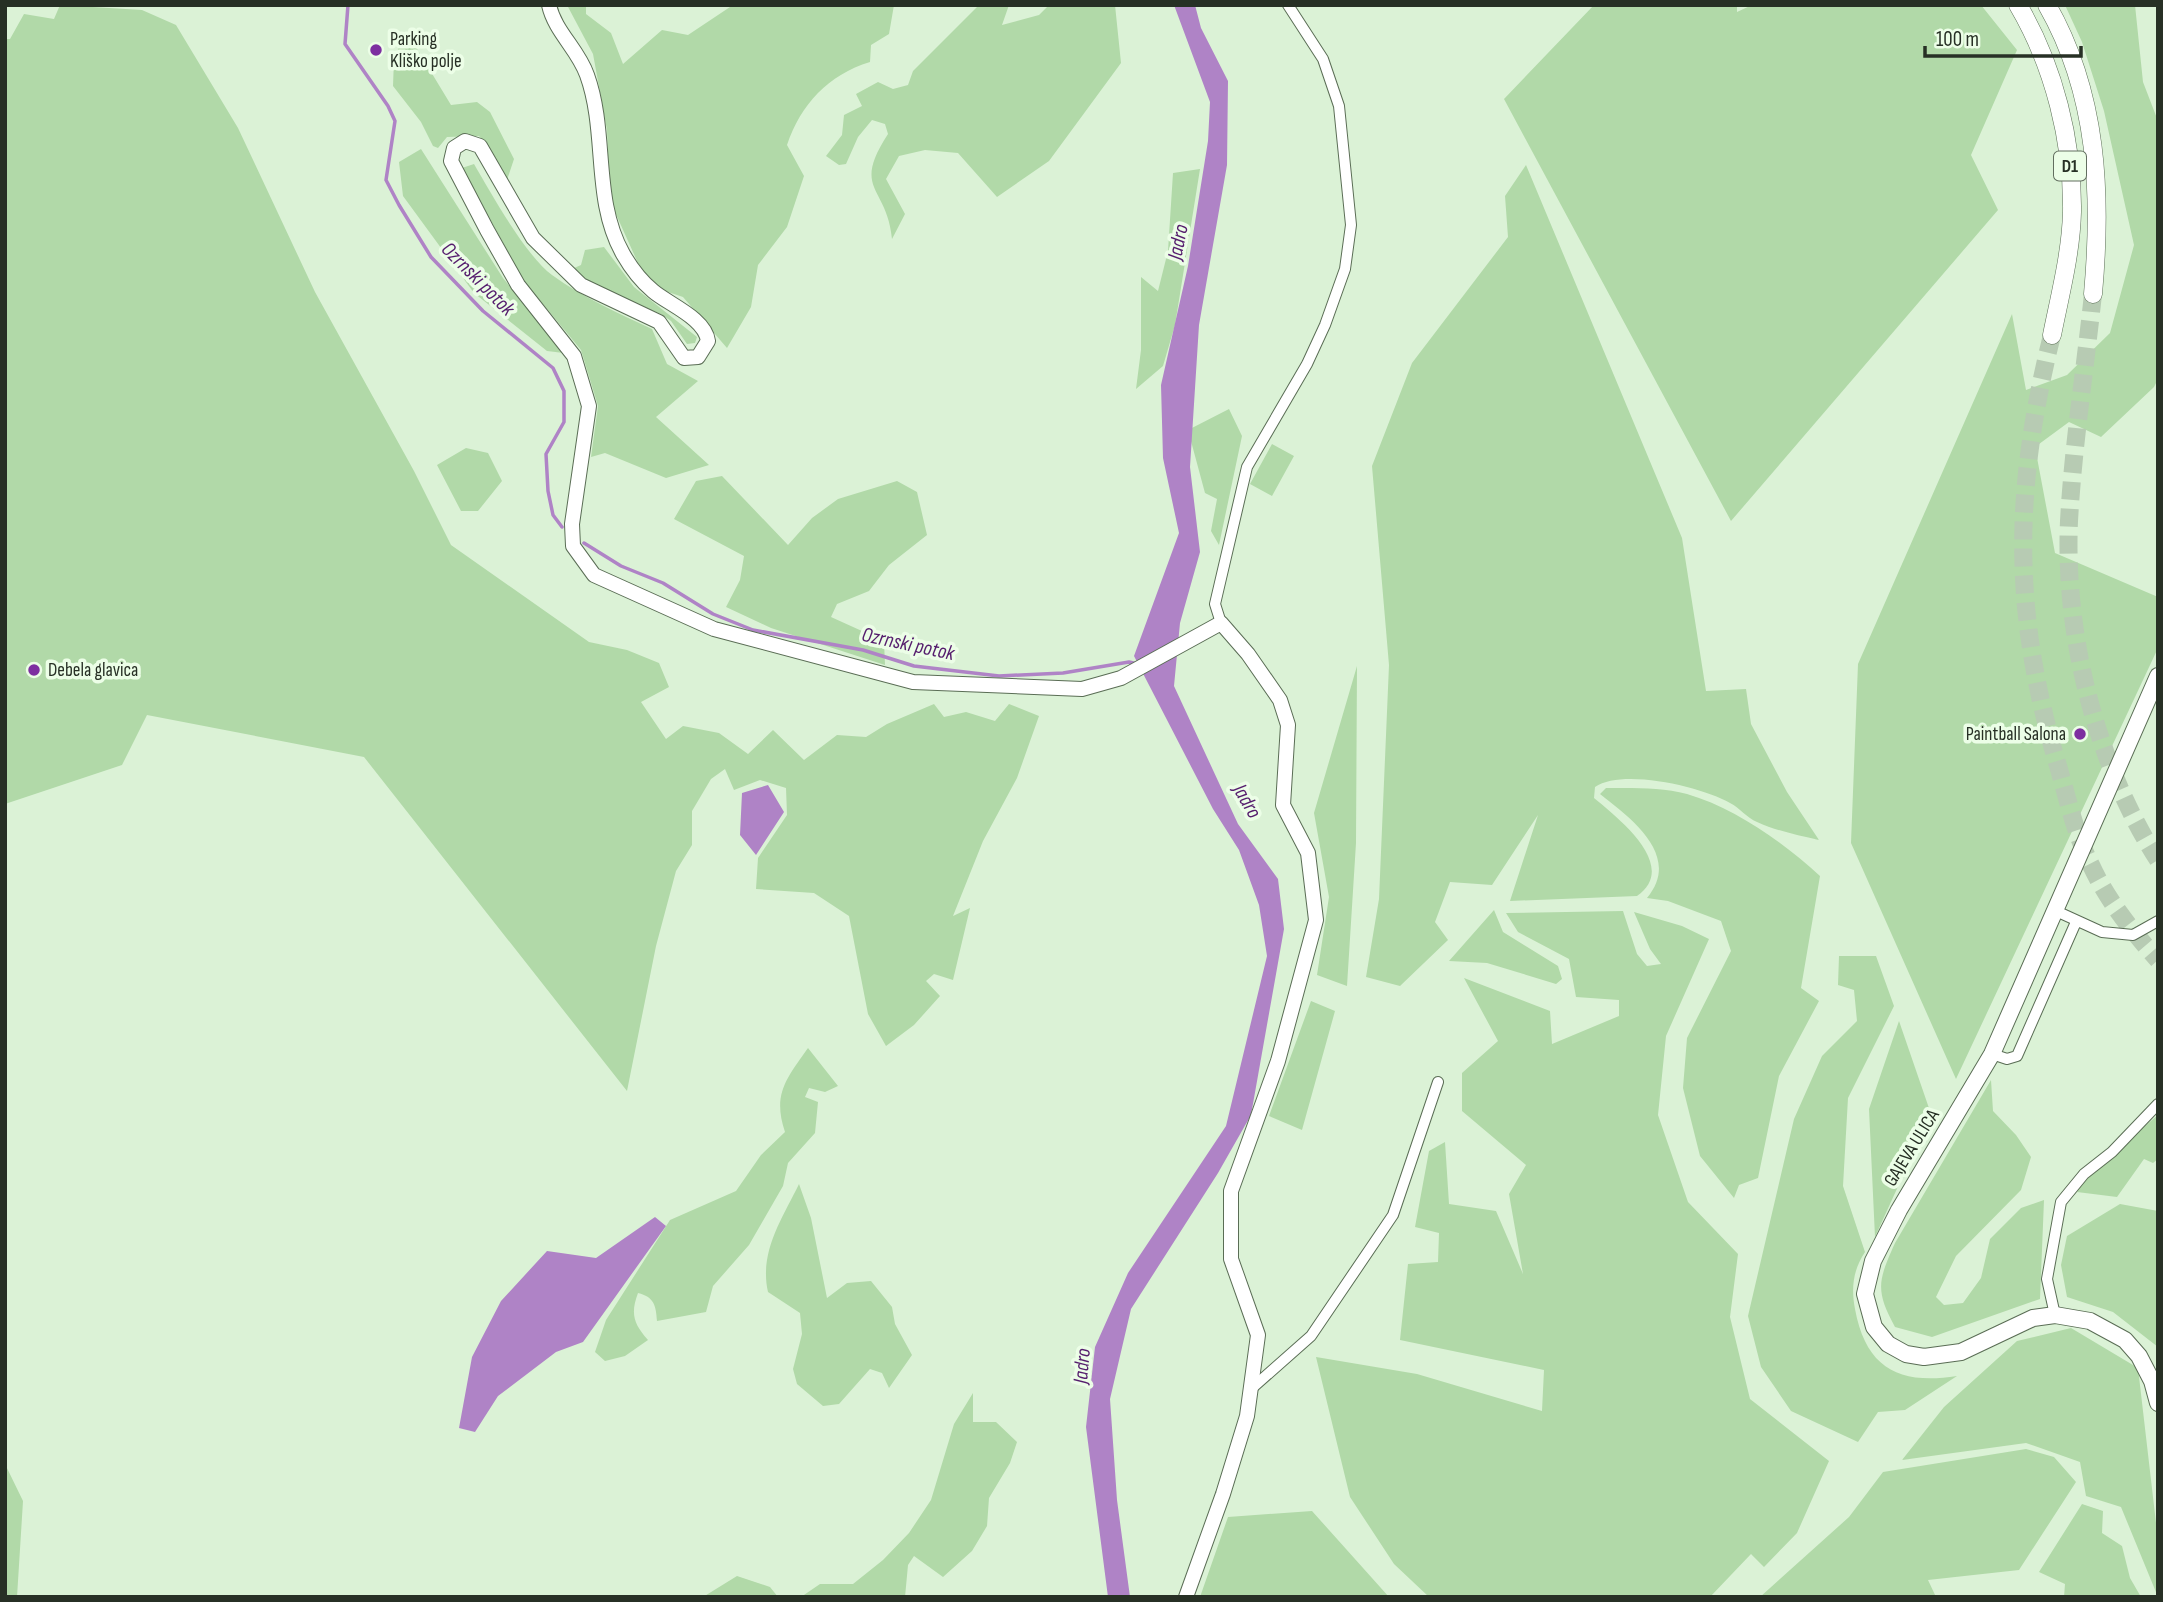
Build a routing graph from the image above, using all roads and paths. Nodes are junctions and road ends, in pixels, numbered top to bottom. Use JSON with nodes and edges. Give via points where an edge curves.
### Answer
{"nodes":[{"id":1,"x":549,"y":5,"type":"edge"},
{"id":2,"x":1288,"y":5,"type":"edge"},
{"id":3,"x":2018,"y":5,"type":"edge"},
{"id":4,"x":2047,"y":5,"type":"edge"},
{"id":5,"x":2093,"y":295,"type":"tunnel mouth"},
{"id":6,"x":2052,"y":335,"type":"tunnel mouth"},
{"id":7,"x":1221,"y":623,"type":"junction"},
{"id":8,"x":2158,"y":676,"type":"edge"},
{"id":9,"x":2056,"y":911,"type":"junction"},
{"id":10,"x":2158,"y":921,"type":"edge"},
{"id":11,"x":2076,"y":922,"type":"junction"},
{"id":12,"x":1992,"y":1055,"type":"junction"},
{"id":13,"x":1438,"y":1082,"type":"dead end"},
{"id":14,"x":2158,"y":1104,"type":"edge"},
{"id":15,"x":2055,"y":1315,"type":"junction"},
{"id":16,"x":1251,"y":1389,"type":"junction"},
{"id":17,"x":2158,"y":1403,"type":"edge"},
{"id":18,"x":1186,"y":1597,"type":"edge"}],
"edges":[{"from":1,"to":7,"type":"street","via":[[552,21],[587,76],[605,200],[621,252],[640,278],[704,330],[708,341],[698,357],[684,358],[659,322],[581,285],[533,238],[480,146],[465,141],[454,148],[451,161],[518,285],[574,356],[589,405],[573,545],[594,575],[715,629],[912,682],[1082,689],[1121,678]]},
{"from":2,"to":7,"type":"street","via":[[1323,59],[1339,106],[1351,225],[1345,269],[1325,325],[1247,467],[1215,604]]},
{"from":3,"to":6,"type":"highway","number":"D1","via":[[2034,31],[2058,100],[2070,167],[2072,214]]},
{"from":4,"to":5,"type":"highway","number":"D1","via":[[2080,83],[2092,134],[2098,188]]},
{"from":7,"to":16,"type":"street","via":[[1280,700],[1288,725],[1283,805],[1308,853],[1315,920],[1279,1062],[1231,1191],[1231,1259],[1258,1335]]},
{"from":8,"to":9,"type":"main road","name":"GAJEVA ULICA"},
{"from":9,"to":11,"type":"street"},
{"from":9,"to":12,"type":"main road","name":"GAJEVA ULICA"},
{"from":10,"to":11,"type":"street","via":[[2133,935],[2102,932]]},
{"from":11,"to":12,"type":"street","via":[[2017,1056]]},
{"from":12,"to":15,"type":"main road","name":"GAJEVA ULICA","via":[[1873,1261],[1866,1286],[1868,1311],[1888,1344],[1924,1357],[1961,1352],[2033,1318]]},
{"from":13,"to":16,"type":"street","via":[[1394,1215],[1311,1336]]},
{"from":14,"to":15,"type":"street","via":[[2061,1202],[2047,1279]]},
{"from":15,"to":17,"type":"main road","name":"GAJEVA ULICA","via":[[2090,1321],[2126,1340],[2152,1381]]},
{"from":16,"to":18,"type":"street","via":[[1223,1494]]}]}
